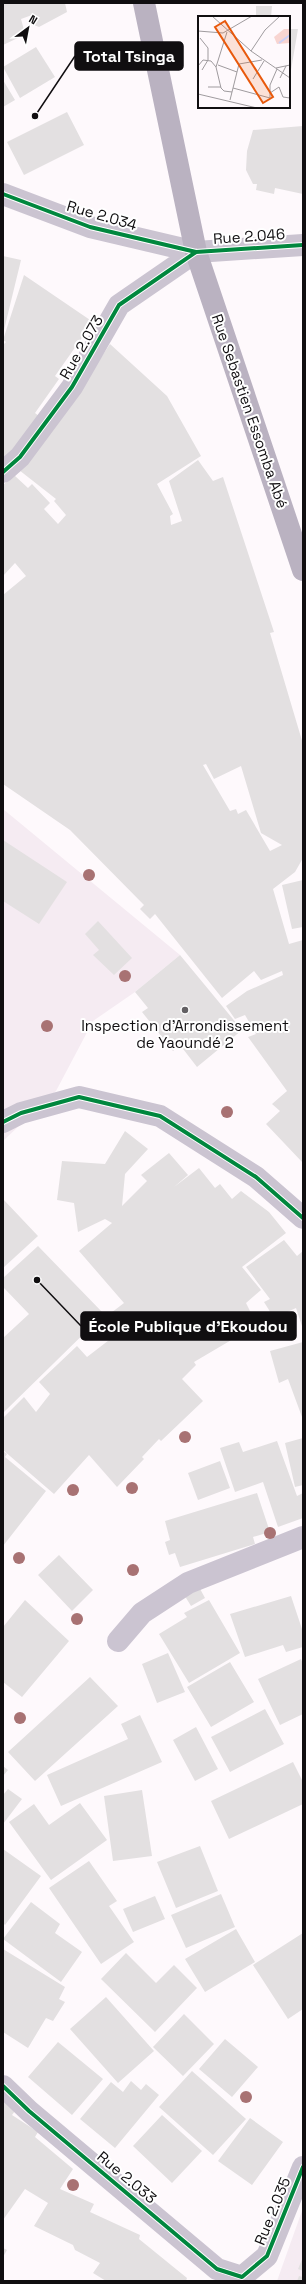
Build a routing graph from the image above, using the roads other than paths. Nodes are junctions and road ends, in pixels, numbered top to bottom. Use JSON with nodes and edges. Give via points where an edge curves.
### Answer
{"nodes":[{"id":1,"x":144,"y":3,"type":"edge"},
{"id":2,"x":3,"y":194,"type":"edge"},
{"id":3,"x":303,"y":245,"type":"edge"},
{"id":4,"x":196,"y":252,"type":"junction"},
{"id":5,"x":3,"y":472,"type":"edge"},
{"id":6,"x":303,"y":570,"type":"edge"},
{"id":7,"x":3,"y":1122,"type":"edge"},
{"id":8,"x":303,"y":1218,"type":"edge"},
{"id":9,"x":303,"y":1537,"type":"edge"},
{"id":10,"x":118,"y":1641,"type":"dead end"},
{"id":11,"x":3,"y":2086,"type":"edge"},
{"id":12,"x":303,"y":2167,"type":"edge"},
{"id":13,"x":242,"y":2277,"type":"joint"}],
"edges":[{"from":1,"to":4,"type":"main road","name":"Rue Sebastien Essomba Abé"},
{"from":2,"to":4,"type":"street","name":"Rue 2.034","via":[[90,227]]},
{"from":3,"to":4,"type":"street","name":"Rue 2.046"},
{"from":4,"to":5,"type":"street","name":"Rue 2.073","via":[[120,304],[72,387],[20,456]]},
{"from":4,"to":6,"type":"main road","name":"Rue Sebastien Essomba Abé"},
{"from":7,"to":8,"type":"street","via":[[21,1113],[79,1097],[160,1116],[256,1176]]},
{"from":9,"to":10,"type":"street","via":[[188,1583],[142,1613]]},
{"from":11,"to":13,"type":"street","name":"Rue 2.033","via":[[29,2111],[217,2269]]},
{"from":12,"to":13,"type":"street","name":"Rue 2.035","via":[[267,2256]]}]}
